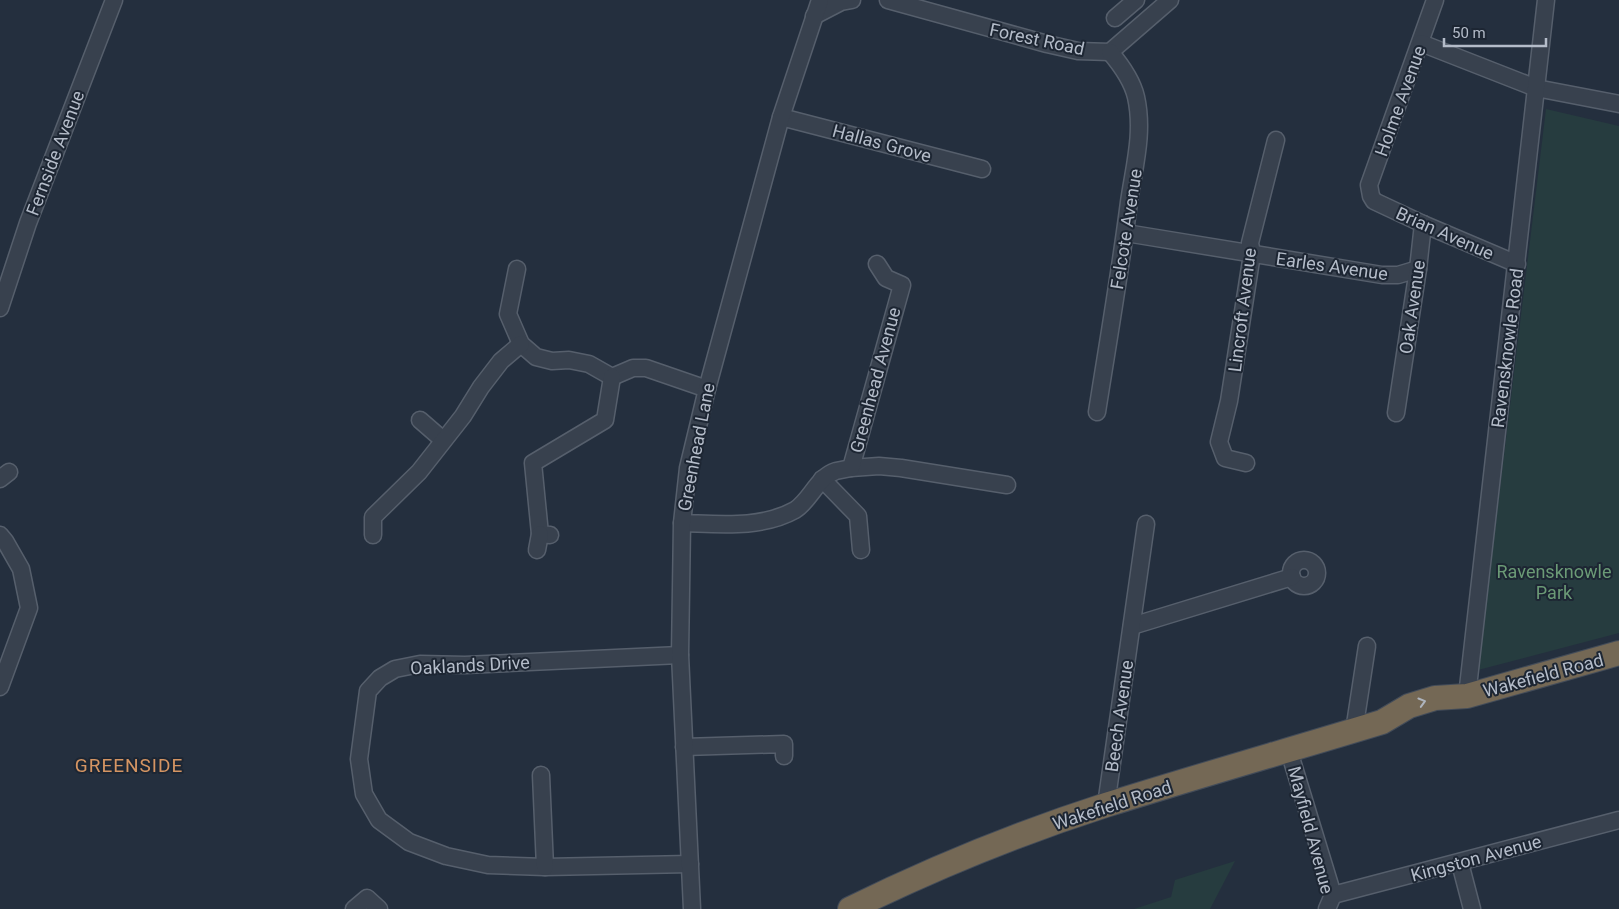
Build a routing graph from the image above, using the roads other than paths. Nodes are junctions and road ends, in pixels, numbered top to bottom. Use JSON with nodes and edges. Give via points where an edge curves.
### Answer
{"nodes":[{"id":1,"x":114,"y":0,"type":"edge"},
{"id":2,"x":820,"y":0,"type":"edge"},
{"id":3,"x":852,"y":0,"type":"edge"},
{"id":4,"x":888,"y":0,"type":"edge"},
{"id":5,"x":1136,"y":0,"type":"edge"},
{"id":6,"x":1436,"y":0,"type":"edge"},
{"id":7,"x":1546,"y":0,"type":"edge"},
{"id":8,"x":1167,"y":1,"type":"edge"},
{"id":9,"x":814,"y":16,"type":"junction"},
{"id":10,"x":1115,"y":18,"type":"dead end"},
{"id":11,"x":1421,"y":43,"type":"junction"},
{"id":12,"x":1110,"y":52,"type":"junction"},
{"id":13,"x":1536,"y":88,"type":"junction"},
{"id":14,"x":1619,"y":104,"type":"edge"},
{"id":15,"x":781,"y":117,"type":"junction"},
{"id":16,"x":1276,"y":140,"type":"dead end"},
{"id":17,"x":982,"y":169,"type":"dead end"},
{"id":18,"x":1374,"y":200,"type":"joint"},
{"id":19,"x":1423,"y":224,"type":"junction"},
{"id":20,"x":1126,"y":233,"type":"junction"},
{"id":21,"x":1252,"y":254,"type":"junction"},
{"id":22,"x":877,"y":264,"type":"dead end"},
{"id":23,"x":1517,"y":264,"type":"junction"},
{"id":24,"x":6,"y":269,"type":"edge"},
{"id":25,"x":518,"y":269,"type":"dead end"},
{"id":26,"x":1418,"y":270,"type":"junction"},
{"id":27,"x":0,"y":308,"type":"edge"},
{"id":28,"x":521,"y":344,"type":"junction"},
{"id":29,"x":612,"y":377,"type":"junction"},
{"id":30,"x":707,"y":389,"type":"junction"},
{"id":31,"x":1097,"y":412,"type":"dead end"},
{"id":32,"x":1396,"y":413,"type":"dead end"},
{"id":33,"x":420,"y":420,"type":"dead end"},
{"id":34,"x":443,"y":440,"type":"junction"},
{"id":35,"x":1246,"y":463,"type":"dead end"},
{"id":36,"x":851,"y":468,"type":"junction"},
{"id":37,"x":822,"y":479,"type":"junction"},
{"id":38,"x":1007,"y":485,"type":"dead end"},
{"id":39,"x":682,"y":523,"type":"junction"},
{"id":40,"x":1146,"y":524,"type":"dead end"},
{"id":41,"x":0,"y":535,"type":"edge"},
{"id":42,"x":373,"y":535,"type":"dead end"},
{"id":43,"x":537,"y":550,"type":"dead end"},
{"id":44,"x":861,"y":550,"type":"dead end"},
{"id":45,"x":1292,"y":577,"type":"dead end"},
{"id":46,"x":1132,"y":626,"type":"junction"},
{"id":47,"x":1367,"y":646,"type":"dead end"},
{"id":48,"x":1619,"y":653,"type":"edge"},
{"id":49,"x":680,"y":654,"type":"junction"},
{"id":50,"x":0,"y":687,"type":"edge"},
{"id":51,"x":1467,"y":696,"type":"junction"},
{"id":52,"x":1354,"y":731,"type":"junction"},
{"id":53,"x":684,"y":747,"type":"junction"},
{"id":54,"x":1288,"y":751,"type":"junction"},
{"id":55,"x":784,"y":756,"type":"dead end"},
{"id":56,"x":540,"y":775,"type":"dead end"},
{"id":57,"x":1106,"y":805,"type":"junction"},
{"id":58,"x":1618,"y":825,"type":"edge"},
{"id":59,"x":1460,"y":863,"type":"junction"},
{"id":60,"x":690,"y":864,"type":"junction"},
{"id":61,"x":545,"y":867,"type":"junction"},
{"id":62,"x":1330,"y":902,"type":"edge"},
{"id":63,"x":354,"y":909,"type":"edge"},
{"id":64,"x":379,"y":909,"type":"edge"},
{"id":65,"x":692,"y":909,"type":"edge"},
{"id":66,"x":850,"y":909,"type":"edge"},
{"id":67,"x":1472,"y":909,"type":"edge"}],
"edges":[{"from":1,"to":24,"type":"street","name":"Fernside Avenue","via":[[28,223]]},
{"from":2,"to":9,"type":"street","name":"Greenhead Lane"},
{"from":3,"to":9,"type":"street"},
{"from":4,"to":12,"type":"street","name":"Forest Road","via":[[1047,44],[1078,51]]},
{"from":5,"to":10,"type":"street"},
{"from":6,"to":11,"type":"street","name":"Holme Avenue"},
{"from":7,"to":13,"type":"street","name":"Ravensknowle Road"},
{"from":8,"to":12,"type":"street","name":"Forest Road"},
{"from":9,"to":15,"type":"street","name":"Greenhead Lane"},
{"from":11,"to":13,"type":"street"},
{"from":11,"to":18,"type":"street","name":"Holme Avenue","via":[[1369,185]]},
{"from":12,"to":20,"type":"street","name":"Felcote Avenue","via":[[1128,77],[1139,115],[1138,158]]},
{"from":13,"to":14,"type":"street"},
{"from":13,"to":23,"type":"street","name":"Ravensknowle Road"},
{"from":15,"to":17,"type":"street","name":"Hallas Grove"},
{"from":15,"to":30,"type":"street","name":"Greenhead Lane"},
{"from":16,"to":21,"type":"street","name":"Lincroft Avenue","via":[[1250,243]]},
{"from":18,"to":19,"type":"street","name":"Brian Avenue"},
{"from":19,"to":23,"type":"street","name":"Brian Avenue"},
{"from":19,"to":26,"type":"street","name":"Oak Avenue"},
{"from":20,"to":21,"type":"street","name":"Earles Avenue"},
{"from":20,"to":31,"type":"street","name":"Felcote Avenue"},
{"from":21,"to":26,"type":"street","name":"Earles Avenue","via":[[1382,276]]},
{"from":21,"to":35,"type":"street","name":"Lincroft Avenue","via":[[1229,401],[1219,442],[1224,458]]},
{"from":22,"to":36,"type":"street","name":"Greenhead Avenue","via":[[886,278],[902,284]]},
{"from":23,"to":51,"type":"street","name":"Ravensknowle Road"},
{"from":24,"to":27,"type":"street","name":"Fernside Avenue"},
{"from":25,"to":28,"type":"street","via":[[508,314]]},
{"from":26,"to":32,"type":"street","name":"Oak Avenue"},
{"from":28,"to":29,"type":"street","via":[[536,356],[589,364]]},
{"from":28,"to":34,"type":"street","via":[[501,361]]},
{"from":29,"to":30,"type":"street","via":[[633,368],[646,368]]},
{"from":29,"to":43,"type":"street","via":[[605,420],[533,463],[545,534]]},
{"from":30,"to":39,"type":"street","name":"Greenhead Lane","via":[[688,468]]},
{"from":33,"to":34,"type":"street"},
{"from":34,"to":42,"type":"street","via":[[419,472],[373,517]]},
{"from":36,"to":37,"type":"street","name":"Greenhead Avenue","via":[[835,471]]},
{"from":36,"to":38,"type":"street","via":[[901,468]]},
{"from":37,"to":39,"type":"street","name":"Greenhead Avenue","via":[[797,509],[780,517],[741,524]]},
{"from":37,"to":44,"type":"street","via":[[858,516]]},
{"from":39,"to":49,"type":"street","name":"Greenhead Lane"},
{"from":40,"to":46,"type":"street","name":"Beech Avenue"},
{"from":41,"to":50,"type":"street","via":[[21,569],[29,608]]},
{"from":45,"to":46,"type":"street"},
{"from":46,"to":57,"type":"street","name":"Beech Avenue"},
{"from":47,"to":52,"type":"street"},
{"from":48,"to":51,"type":"highway","name":"Wakefield Road"},
{"from":49,"to":53,"type":"street","name":"Greenhead Lane"},
{"from":49,"to":61,"type":"street","name":"Oaklands Drive","via":[[465,665],[420,664],[395,669],[368,691],[359,759],[364,794],[379,820],[409,842],[446,856],[488,865]]},
{"from":51,"to":52,"type":"highway","name":"Wakefield Road","via":[[1439,714],[1413,721],[1382,722]]},
{"from":52,"to":54,"type":"highway","name":"Wakefield Road"},
{"from":53,"to":55,"type":"street","via":[[784,744]]},
{"from":53,"to":60,"type":"street","name":"Greenhead Lane"},
{"from":54,"to":57,"type":"highway","name":"Wakefield Road"},
{"from":54,"to":62,"type":"street","name":"Mayfield Avenue"},
{"from":56,"to":61,"type":"street"},
{"from":57,"to":66,"type":"highway","name":"Wakefield Road","via":[[999,843]]},
{"from":58,"to":59,"type":"street","name":"Kingston Avenue"},
{"from":59,"to":62,"type":"street","name":"Kingston Avenue"},
{"from":59,"to":67,"type":"street"},
{"from":60,"to":61,"type":"street","name":"Oaklands Drive"},
{"from":60,"to":65,"type":"street","name":"Greenhead Lane"},
{"from":63,"to":64,"type":"street","via":[[367,898]]}]}
